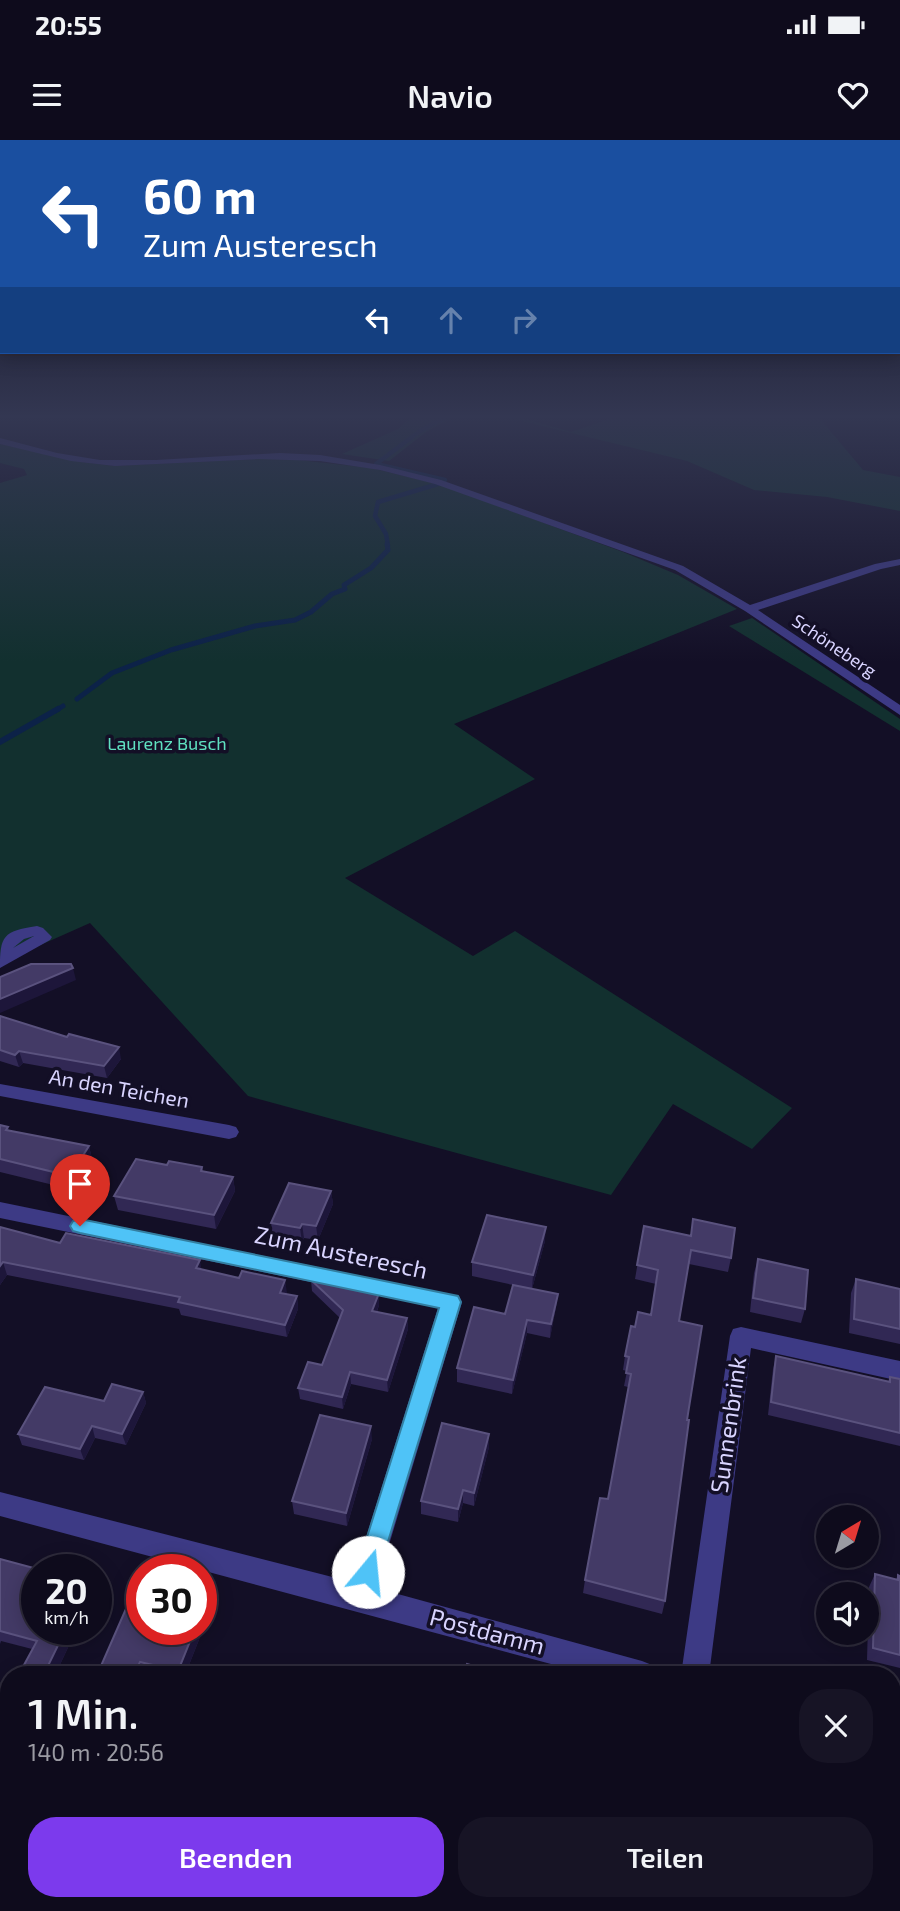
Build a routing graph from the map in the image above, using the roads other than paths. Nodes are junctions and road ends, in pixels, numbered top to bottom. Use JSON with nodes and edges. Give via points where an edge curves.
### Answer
{"nodes":[{"id":1,"x":477,"y":498,"type":"edge"},
{"id":2,"x":900,"y":562,"type":"edge"},
{"id":3,"x":749,"y":609,"type":"junction"},
{"id":4,"x":900,"y":711,"type":"edge"},
{"id":5,"x":0,"y":1090,"type":"edge"},
{"id":6,"x":229,"y":1132,"type":"dead end"},
{"id":7,"x":0,"y":1210,"type":"edge"},
{"id":8,"x":900,"y":1371,"type":"edge"},
{"id":9,"x":0,"y":1504,"type":"edge"},
{"id":10,"x":360,"y":1597,"type":"junction"},
{"id":11,"x":565,"y":1665,"type":"edge"},
{"id":12,"x":696,"y":1666,"type":"edge"}],
"edges":[{"from":1,"to":3,"type":"street","name":"Schöneberg","via":[[678,568]]},
{"from":2,"to":3,"type":"street","name":"Schöneberg"},
{"from":3,"to":4,"type":"street","name":"Schöneberg"},
{"from":5,"to":6,"type":"street","name":"An den Teichen"},
{"from":7,"to":10,"type":"street","name":"Zum Austeresch","via":[[451,1302]]},
{"from":8,"to":12,"type":"street","name":"Sunnenbrink","via":[[741,1336]]},
{"from":9,"to":10,"type":"street","name":"Postdamm"},
{"from":10,"to":11,"type":"street","name":"Postdamm"}]}
